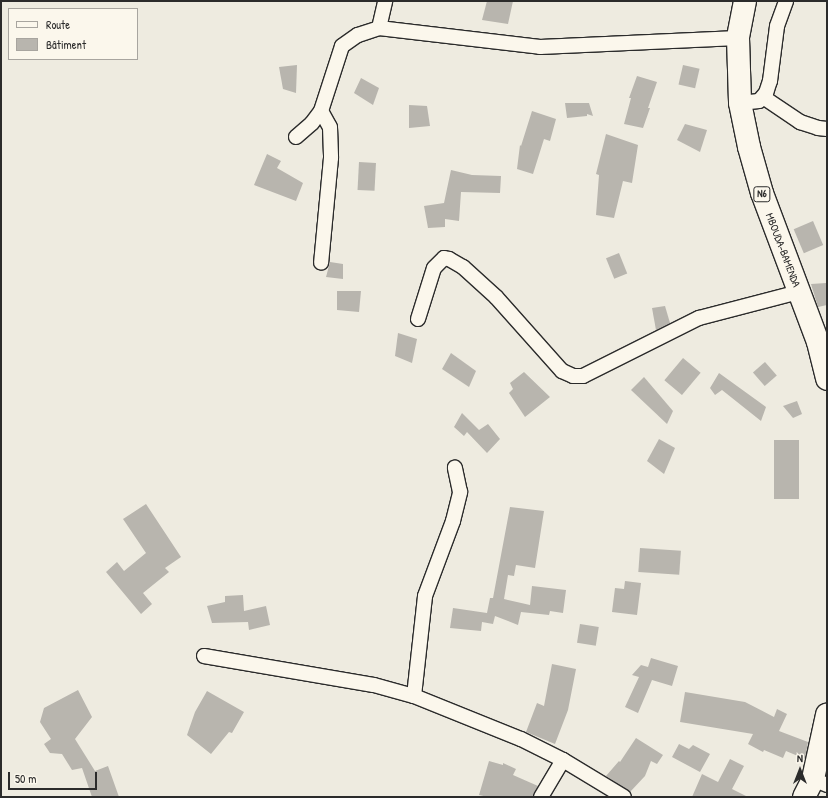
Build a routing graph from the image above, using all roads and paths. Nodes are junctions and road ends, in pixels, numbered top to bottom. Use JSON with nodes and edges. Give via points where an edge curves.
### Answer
{"nodes":[{"id":1,"x":385,"y":1,"type":"edge"},
{"id":2,"x":745,"y":1,"type":"edge"},
{"id":3,"x":786,"y":1,"type":"edge"},
{"id":4,"x":379,"y":28,"type":"junction"},
{"id":5,"x":738,"y":38,"type":"junction"},
{"id":6,"x":764,"y":97,"type":"junction"},
{"id":7,"x":740,"y":103,"type":"junction"},
{"id":8,"x":321,"y":110,"type":"junction"},
{"id":9,"x":827,"y":129,"type":"edge"},
{"id":10,"x":296,"y":137,"type":"dead end"},
{"id":11,"x":321,"y":263,"type":"dead end"},
{"id":12,"x":799,"y":292,"type":"junction"},
{"id":13,"x":418,"y":319,"type":"dead end"},
{"id":14,"x":823,"y":342,"type":"edge"},
{"id":15,"x":827,"y":379,"type":"edge"},
{"id":16,"x":455,"y":468,"type":"dead end"},
{"id":17,"x":204,"y":656,"type":"dead end"},
{"id":18,"x":414,"y":696,"type":"junction"},
{"id":19,"x":827,"y":715,"type":"edge"},
{"id":20,"x":563,"y":760,"type":"junction"},
{"id":21,"x":815,"y":787,"type":"edge"},
{"id":22,"x":542,"y":797,"type":"edge"},
{"id":23,"x":624,"y":797,"type":"edge"}],
"edges":[{"from":1,"to":4,"type":"street"},
{"from":2,"to":5,"type":"highway","name":"MBOUDA-BAMENDA","number":"N6"},
{"from":3,"to":6,"type":"street","via":[[777,26],[770,81]]},
{"from":4,"to":5,"type":"street","via":[[540,47]]},
{"from":4,"to":8,"type":"street","via":[[358,35],[342,46]]},
{"from":5,"to":7,"type":"highway","name":"MBOUDA-BAMENDA","number":"N6"},
{"from":6,"to":7,"type":"street","via":[[759,102]]},
{"from":6,"to":9,"type":"street","via":[[800,122]]},
{"from":7,"to":12,"type":"highway","name":"MBOUDA-BAMENDA","number":"N6","via":[[762,193]]},
{"from":8,"to":10,"type":"street","via":[[312,123]]},
{"from":8,"to":11,"type":"street","via":[[330,127],[331,158]]},
{"from":12,"to":13,"type":"street","via":[[699,318],[583,376],[573,376],[562,371],[496,296],[463,267],[449,259],[444,258],[434,268]]},
{"from":12,"to":14,"type":"highway","name":"MBOUDA-BAMENDA","number":"N6"},
{"from":14,"to":15,"type":"highway","name":"MBOUDA-BAMENDA","number":"N6"},
{"from":16,"to":18,"type":"street","via":[[460,492],[453,521],[426,596]]},
{"from":17,"to":18,"type":"street","via":[[374,685]]},
{"from":18,"to":20,"type":"street"},
{"from":19,"to":21,"type":"highway"},
{"from":20,"to":22,"type":"street"},
{"from":20,"to":23,"type":"street"}]}
